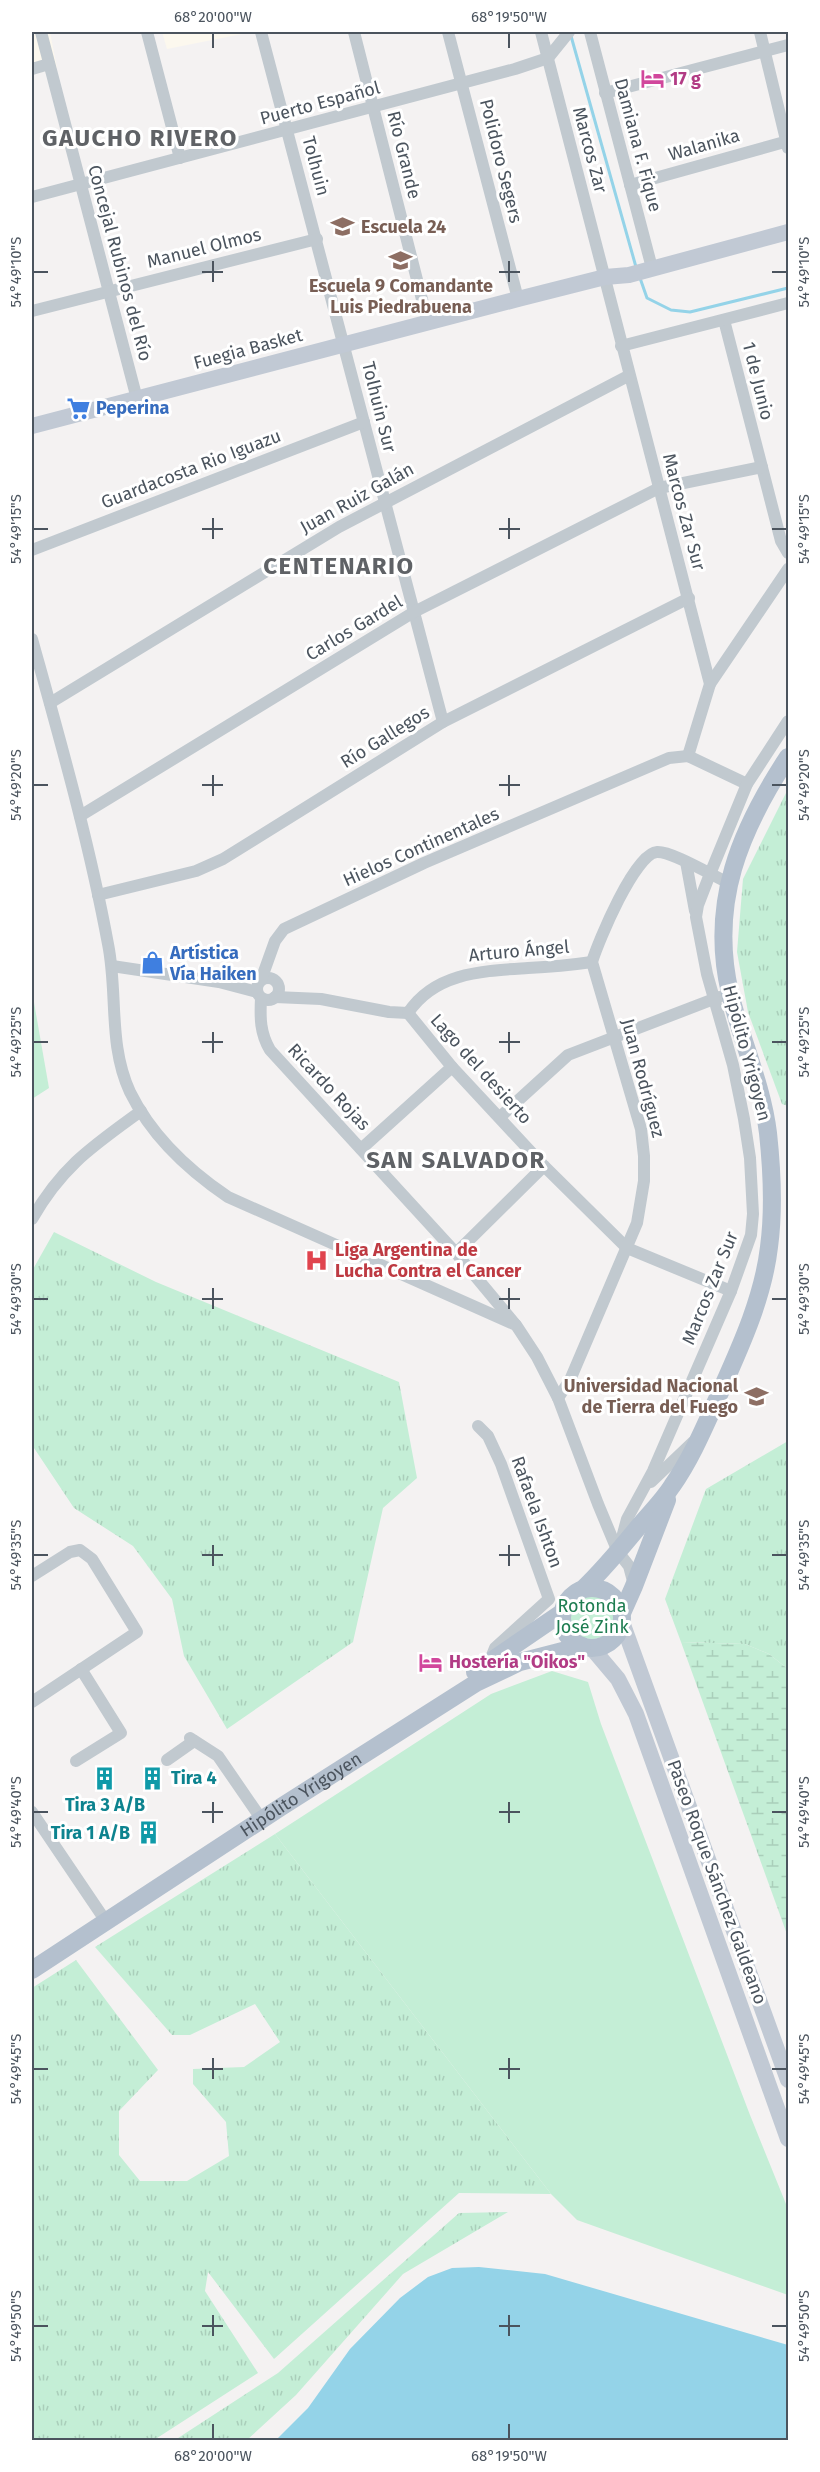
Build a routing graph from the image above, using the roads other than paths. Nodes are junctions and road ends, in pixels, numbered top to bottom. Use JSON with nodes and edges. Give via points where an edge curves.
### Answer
{"nodes":[{"id":1,"x":41,"y":32,"type":"edge"},
{"id":2,"x":147,"y":32,"type":"edge"},
{"id":3,"x":261,"y":32,"type":"edge"},
{"id":4,"x":354,"y":32,"type":"edge"},
{"id":5,"x":448,"y":32,"type":"edge"},
{"id":6,"x":541,"y":32,"type":"edge"},
{"id":7,"x":569,"y":32,"type":"edge"},
{"id":8,"x":590,"y":32,"type":"edge"},
{"id":9,"x":760,"y":32,"type":"edge"},
{"id":10,"x":789,"y":45,"type":"edge"},
{"id":11,"x":765,"y":51,"type":"junction"},
{"id":12,"x":548,"y":58,"type":"junction"},
{"id":13,"x":49,"y":64,"type":"junction"},
{"id":14,"x":32,"y":69,"type":"edge"},
{"id":15,"x":462,"y":83,"type":"junction"},
{"id":16,"x":605,"y":93,"type":"junction"},
{"id":17,"x":373,"y":107,"type":"junction"},
{"id":18,"x":288,"y":130,"type":"junction"},
{"id":19,"x":788,"y":144,"type":"edge"},
{"id":20,"x":180,"y":158,"type":"junction"},
{"id":21,"x":80,"y":185,"type":"junction"},
{"id":22,"x":630,"y":185,"type":"junction"},
{"id":23,"x":32,"y":197,"type":"edge"},
{"id":24,"x":789,"y":232,"type":"edge"},
{"id":25,"x":316,"y":239,"type":"junction"},
{"id":26,"x":652,"y":268,"type":"junction"},
{"id":27,"x":605,"y":277,"type":"junction"},
{"id":28,"x":108,"y":290,"type":"junction"},
{"id":29,"x":518,"y":299,"type":"junction"},
{"id":30,"x":789,"y":303,"type":"edge"},
{"id":31,"x":32,"y":311,"type":"edge"},
{"id":32,"x":724,"y":320,"type":"junction"},
{"id":33,"x":428,"y":323,"type":"junction"},
{"id":34,"x":345,"y":344,"type":"junction"},
{"id":35,"x":621,"y":346,"type":"junction"},
{"id":36,"x":628,"y":376,"type":"junction"},
{"id":37,"x":137,"y":399,"type":"junction"},
{"id":38,"x":364,"y":422,"type":"junction"},
{"id":39,"x":32,"y":426,"type":"edge"},
{"id":40,"x":762,"y":467,"type":"junction"},
{"id":41,"x":659,"y":488,"type":"junction"},
{"id":42,"x":384,"y":502,"type":"junction"},
{"id":43,"x":32,"y":550,"type":"edge"},
{"id":44,"x":789,"y":553,"type":"edge"},
{"id":45,"x":789,"y":569,"type":"edge"},
{"id":46,"x":689,"y":598,"type":"junction"},
{"id":47,"x":414,"y":612,"type":"junction"},
{"id":48,"x":32,"y":639,"type":"edge"},
{"id":49,"x":710,"y":684,"type":"junction"},
{"id":50,"x":50,"y":703,"type":"junction"},
{"id":51,"x":789,"y":721,"type":"edge"},
{"id":52,"x":443,"y":722,"type":"junction"},
{"id":53,"x":688,"y":756,"type":"junction"},
{"id":54,"x":789,"y":757,"type":"edge"},
{"id":55,"x":747,"y":784,"type":"junction"},
{"id":56,"x":80,"y":816,"type":"junction"},
{"id":57,"x":686,"y":862,"type":"junction"},
{"id":58,"x":710,"y":874,"type":"junction"},
{"id":59,"x":729,"y":883,"type":"junction"},
{"id":60,"x":98,"y":896,"type":"junction"},
{"id":61,"x":696,"y":917,"type":"junction"},
{"id":62,"x":276,"y":940,"type":"junction"},
{"id":63,"x":592,"y":962,"type":"junction"},
{"id":64,"x":112,"y":966,"type":"junction"},
{"id":65,"x":260,"y":988,"type":"junction"},
{"id":66,"x":276,"y":988,"type":"junction"},
{"id":67,"x":721,"y":996,"type":"junction"},
{"id":68,"x":408,"y":1013,"type":"junction"},
{"id":69,"x":614,"y":1037,"type":"junction"},
{"id":70,"x":452,"y":1067,"type":"junction"},
{"id":71,"x":141,"y":1111,"type":"junction"},
{"id":72,"x":500,"y":1117,"type":"junction"},
{"id":73,"x":362,"y":1149,"type":"junction"},
{"id":74,"x":544,"y":1166,"type":"junction"},
{"id":75,"x":32,"y":1219,"type":"edge"},
{"id":76,"x":627,"y":1248,"type":"junction"},
{"id":77,"x":456,"y":1253,"type":"junction"},
{"id":78,"x":731,"y":1291,"type":"junction"},
{"id":79,"x":516,"y":1325,"type":"junction"},
{"id":80,"x":558,"y":1398,"type":"junction"},
{"id":81,"x":478,"y":1426,"type":"dead end"},
{"id":82,"x":702,"y":1433,"type":"junction"},
{"id":83,"x":645,"y":1487,"type":"junction"},
{"id":84,"x":672,"y":1487,"type":"junction"},
{"id":85,"x":603,"y":1516,"type":"junction"},
{"id":86,"x":627,"y":1519,"type":"junction"},
{"id":87,"x":618,"y":1552,"type":"junction"},
{"id":88,"x":32,"y":1576,"type":"edge"},
{"id":89,"x":634,"y":1587,"type":"junction"},
{"id":90,"x":583,"y":1589,"type":"junction"},
{"id":91,"x":559,"y":1606,"type":"junction"},
{"id":92,"x":622,"y":1617,"type":"junction"},
{"id":93,"x":586,"y":1647,"type":"junction"},
{"id":94,"x":81,"y":1669,"type":"junction"},
{"id":95,"x":32,"y":1702,"type":"edge"},
{"id":96,"x":168,"y":1760,"type":"dead end"},
{"id":97,"x":76,"y":1761,"type":"dead end"},
{"id":98,"x":32,"y":1812,"type":"edge"},
{"id":99,"x":259,"y":1815,"type":"junction"},
{"id":100,"x":104,"y":1918,"type":"junction"},
{"id":101,"x":731,"y":1924,"type":"junction"},
{"id":102,"x":713,"y":1930,"type":"junction"},
{"id":103,"x":32,"y":1956,"type":"edge"},
{"id":104,"x":32,"y":1970,"type":"edge"},
{"id":105,"x":789,"y":2080,"type":"edge"},
{"id":106,"x":789,"y":2139,"type":"edge"}],
"edges":[{"from":1,"to":13,"type":"street","name":"Concejal Rubinos del Río"},
{"from":2,"to":20,"type":"street"},
{"from":3,"to":18,"type":"street","name":"Tolhuin"},
{"from":4,"to":17,"type":"street","name":"Río Grande"},
{"from":5,"to":15,"type":"street","name":"Polidoro Segers"},
{"from":6,"to":12,"type":"street","name":"Marcos Zar"},
{"from":7,"to":12,"type":"street"},
{"from":8,"to":16,"type":"street","name":"Damiana F. Fique"},
{"from":9,"to":11,"type":"street"},
{"from":10,"to":11,"type":"street"},
{"from":11,"to":16,"type":"street"},
{"from":11,"to":19,"type":"street"},
{"from":12,"to":15,"type":"street","name":"Puerto Español"},
{"from":12,"to":27,"type":"street","name":"Marcos Zar"},
{"from":13,"to":14,"type":"street"},
{"from":13,"to":21,"type":"street","name":"Concejal Rubinos del Río"},
{"from":15,"to":17,"type":"street","name":"Puerto Español"},
{"from":15,"to":29,"type":"street","name":"Polidoro Segers"},
{"from":16,"to":22,"type":"street","name":"Damiana F. Fique"},
{"from":17,"to":18,"type":"street","name":"Puerto Español"},
{"from":17,"to":33,"type":"street","name":"Río Grande"},
{"from":18,"to":20,"type":"street","name":"Puerto Español"},
{"from":18,"to":25,"type":"street","name":"Tolhuin"},
{"from":19,"to":22,"type":"street","name":"Walanika"},
{"from":20,"to":21,"type":"street","name":"Puerto Español"},
{"from":21,"to":23,"type":"street","name":"Puerto Español"},
{"from":21,"to":28,"type":"street","name":"Concejal Rubinos del Río"},
{"from":22,"to":26,"type":"street","name":"Damiana F. Fique"},
{"from":24,"to":26,"type":"main road","name":"Fuegia Basket"},
{"from":25,"to":28,"type":"street","name":"Manuel Olmos"},
{"from":25,"to":34,"type":"street","name":"Tolhuin"},
{"from":26,"to":27,"type":"main road","name":"Fuegia Basket"},
{"from":27,"to":29,"type":"main road","name":"Fuegia Basket"},
{"from":27,"to":35,"type":"street","name":"Marcos Zar Sur"},
{"from":28,"to":31,"type":"street","name":"Manuel Olmos"},
{"from":28,"to":37,"type":"street","name":"Concejal Rubinos del Río"},
{"from":29,"to":33,"type":"main road","name":"Fuegia Basket"},
{"from":30,"to":32,"type":"street"},
{"from":32,"to":35,"type":"street"},
{"from":32,"to":40,"type":"street","name":"1 de Junio"},
{"from":33,"to":34,"type":"main road","name":"Fuegia Basket"},
{"from":34,"to":37,"type":"main road","name":"Fuegia Basket"},
{"from":34,"to":38,"type":"street","name":"Tolhuin Sur"},
{"from":35,"to":36,"type":"street","name":"Marcos Zar Sur"},
{"from":36,"to":41,"type":"street","name":"Marcos Zar Sur"},
{"from":36,"to":42,"type":"street","name":"Juan Ruiz Galán"},
{"from":37,"to":39,"type":"main road","name":"Fuegia Basket"},
{"from":38,"to":42,"type":"street","name":"Tolhuin Sur"},
{"from":38,"to":43,"type":"street","name":"Guardacosta Rio Iguazu"},
{"from":40,"to":41,"type":"street","name":"Carlos Gardel"},
{"from":40,"to":44,"type":"street","name":"1 de Junio","via":[[781,541]]},
{"from":41,"to":46,"type":"street","name":"Marcos Zar Sur"},
{"from":41,"to":47,"type":"street","name":"Carlos Gardel"},
{"from":42,"to":47,"type":"street","name":"Tolhuin Sur"},
{"from":42,"to":50,"type":"street","name":"Juan Ruiz Galán"},
{"from":45,"to":49,"type":"street"},
{"from":46,"to":49,"type":"street","name":"Marcos Zar Sur"},
{"from":46,"to":52,"type":"street","name":"Río Gallegos"},
{"from":47,"to":52,"type":"street","name":"Tolhuin Sur"},
{"from":47,"to":56,"type":"street","name":"Carlos Gardel"},
{"from":48,"to":50,"type":"street"},
{"from":49,"to":53,"type":"street"},
{"from":50,"to":56,"type":"street"},
{"from":51,"to":55,"type":"street","name":"Marcos Zar Sur"},
{"from":52,"to":60,"type":"street","name":"Río Gallegos","via":[[223,859],[196,871]]},
{"from":53,"to":55,"type":"street"},
{"from":53,"to":62,"type":"street","name":"Hielos Continentales","via":[[669,758],[424,863],[284,929]]},
{"from":54,"to":59,"type":"main road","name":"Hipólito Yrigoyen","via":[[742,838]]},
{"from":55,"to":58,"type":"street","name":"Marcos Zar Sur"},
{"from":56,"to":60,"type":"street"},
{"from":57,"to":58,"type":"street"},
{"from":57,"to":61,"type":"street"},
{"from":57,"to":63,"type":"street","via":[[658,852],[644,858],[600,936]]},
{"from":58,"to":59,"type":"street"},
{"from":58,"to":61,"type":"street","name":"Marcos Zar Sur"},
{"from":59,"to":67,"type":"main road","name":"Hipólito Yrigoyen","via":[[723,925]]},
{"from":60,"to":64,"type":"street"},
{"from":61,"to":67,"type":"street","name":"Marcos Zar Sur"},
{"from":62,"to":65,"type":"street"},
{"from":62,"to":66,"type":"street"},
{"from":63,"to":68,"type":"street","name":"Arturo Ángel","via":[[462,974],[429,990]]},
{"from":63,"to":69,"type":"street","name":"Juan Rodríguez"},
{"from":64,"to":65,"type":"street"},
{"from":64,"to":71,"type":"street","via":[[120,1063]]},
{"from":65,"to":66,"type":"street","via":[[270,979]]},
{"from":65,"to":66,"type":"street","via":[[270,1000]]},
{"from":65,"to":73,"type":"street","name":"Ricardo Rojas","via":[[263,1039]]},
{"from":66,"to":68,"type":"street"},
{"from":67,"to":69,"type":"street"},
{"from":67,"to":78,"type":"street","name":"Marcos Zar Sur","via":[[750,1158],[753,1214],[751,1235]]},
{"from":67,"to":82,"type":"main road","name":"Hipólito Yrigoyen","via":[[765,1113],[772,1211],[761,1281],[736,1357]]},
{"from":68,"to":70,"type":"street","name":"Lago del desierto"},
{"from":69,"to":72,"type":"street","via":[[568,1055]]},
{"from":69,"to":76,"type":"street","name":"Juan Rodríguez","via":[[641,1129],[644,1156],[640,1208]]},
{"from":70,"to":72,"type":"street","name":"Lago del desierto"},
{"from":70,"to":73,"type":"street"},
{"from":71,"to":75,"type":"street","via":[[88,1149],[64,1172]]},
{"from":71,"to":79,"type":"street","via":[[174,1154],[228,1197]]},
{"from":72,"to":74,"type":"street","name":"Lago del desierto"},
{"from":73,"to":77,"type":"street","name":"Ricardo Rojas"},
{"from":74,"to":76,"type":"street","name":"Lago del desierto"},
{"from":74,"to":77,"type":"street"},
{"from":76,"to":78,"type":"street","name":"Lago del desierto"},
{"from":76,"to":80,"type":"street","name":"Juan Rodríguez","via":[[570,1380]]},
{"from":77,"to":79,"type":"street","name":"Ricardo Rojas"},
{"from":78,"to":83,"type":"street","name":"Marcos Zar Sur"},
{"from":79,"to":80,"type":"street","name":"Ricardo Rojas"},
{"from":80,"to":85,"type":"street","name":"Ricardo Rojas"},
{"from":81,"to":91,"type":"street","name":"Rafaela Ishton","via":[[489,1436]]},
{"from":82,"to":83,"type":"street"},
{"from":82,"to":84,"type":"main road","name":"Hipólito Yrigoyen"},
{"from":83,"to":86,"type":"street","name":"Marcos Zar Sur"},
{"from":84,"to":87,"type":"main road","name":"Hipólito Yrigoyen"},
{"from":84,"to":89,"type":"main road","name":"Hipólito Yrigoyen"},
{"from":85,"to":86,"type":"street","via":[[618,1522]]},
{"from":85,"to":87,"type":"street","name":"Ricardo Rojas"},
{"from":86,"to":87,"type":"street","name":"Marcos Zar Sur"},
{"from":87,"to":89,"type":"street","via":[[629,1566]]},
{"from":87,"to":90,"type":"main road","name":"Hipólito Yrigoyen"},
{"from":88,"to":94,"type":"street","via":[[70,1552],[80,1550],[92,1559],[138,1632]]},
{"from":89,"to":92,"type":"main road","name":"Hipólito Yrigoyen"},
{"from":90,"to":91,"type":"main road"},
{"from":90,"to":92,"type":"main road","via":[[593,1588],[612,1595]]},
{"from":91,"to":93,"type":"main road","via":[[568,1636]]},
{"from":91,"to":99,"type":"main road","name":"Hipólito Yrigoyen","via":[[489,1663]]},
{"from":92,"to":93,"type":"main road","via":[[619,1630],[608,1643]]},
{"from":92,"to":101,"type":"main road","name":"Paseo Roque Sánchez Galdeano"},
{"from":93,"to":99,"type":"main road","name":"Hipólito Yrigoyen","via":[[544,1654],[476,1683]]},
{"from":93,"to":102,"type":"main road","name":"Paseo Roque Sánchez Galdeano","via":[[618,1678],[631,1703]]},
{"from":94,"to":95,"type":"street"},
{"from":94,"to":97,"type":"street","via":[[121,1733]]},
{"from":96,"to":99,"type":"street","via":[[192,1739],[218,1756]]},
{"from":98,"to":100,"type":"street"},
{"from":99,"to":100,"type":"main road","name":"Hipólito Yrigoyen"},
{"from":100,"to":103,"type":"main road","name":"Hipólito Yrigoyen"},
{"from":100,"to":104,"type":"main road","name":"Hipólito Yrigoyen"},
{"from":101,"to":102,"type":"main road"},
{"from":101,"to":105,"type":"main road","name":"Paseo Roque Sánchez Galdeano"},
{"from":102,"to":106,"type":"main road","name":"Paseo Roque Sánchez Galdeano"}]}
